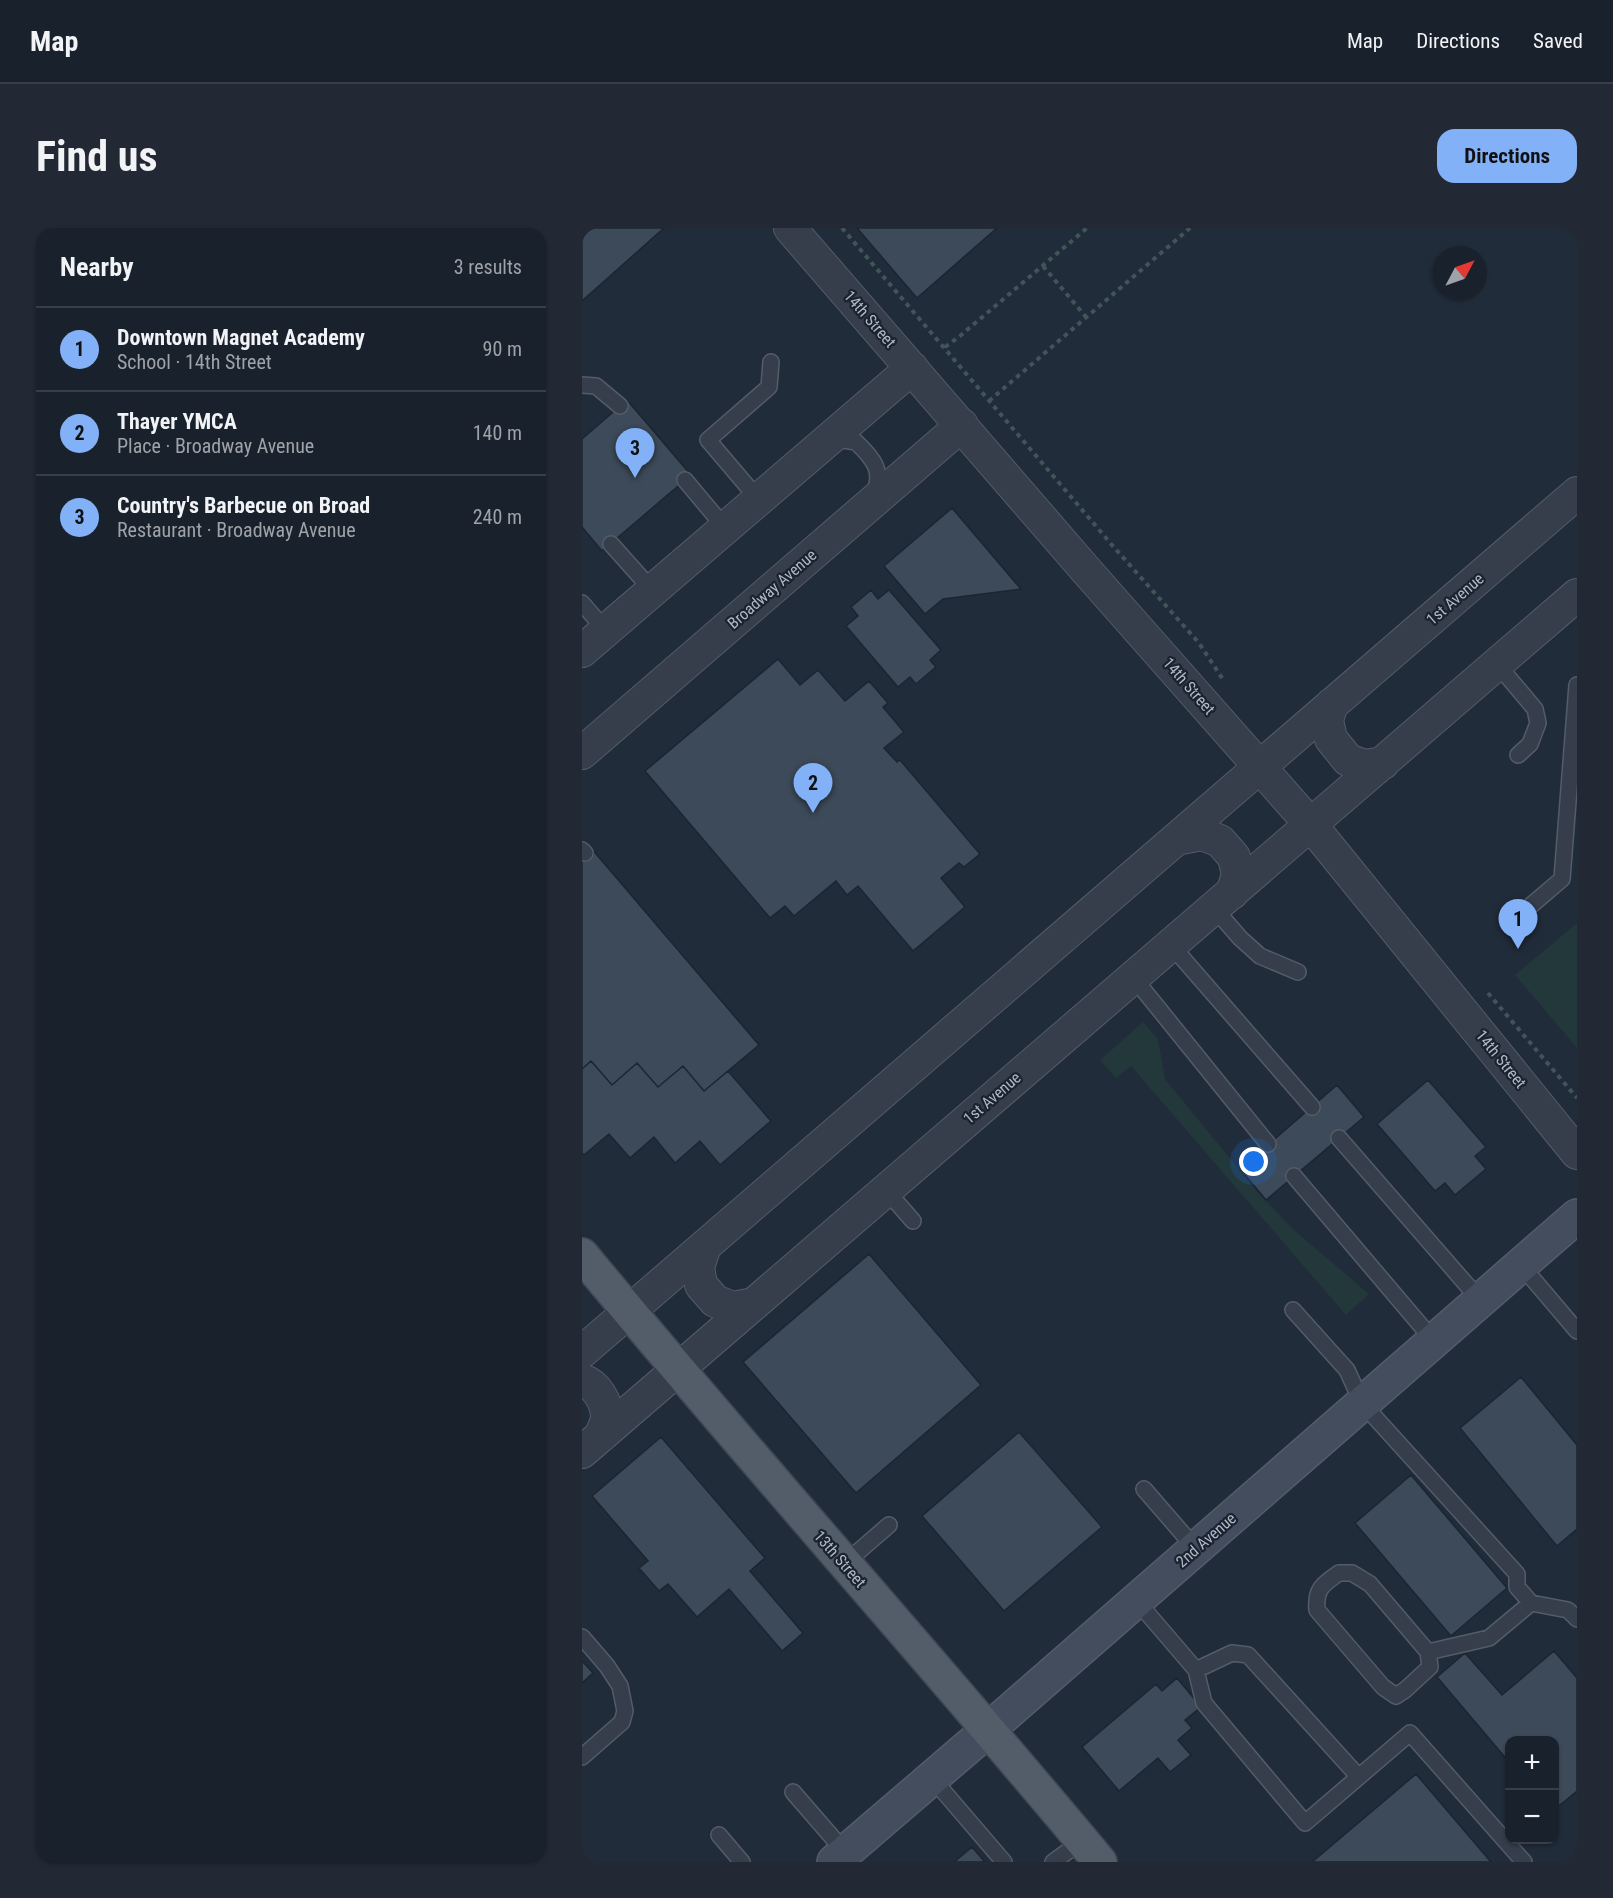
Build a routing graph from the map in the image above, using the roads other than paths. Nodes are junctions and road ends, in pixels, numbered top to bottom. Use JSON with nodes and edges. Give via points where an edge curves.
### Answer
{"nodes":[{"id":1,"x":790,"y":228,"type":"edge"},
{"id":2,"x":771,"y":362,"type":"dead end"},
{"id":3,"x":912,"y":368,"type":"junction"},
{"id":4,"x":582,"y":385,"type":"edge"},
{"id":5,"x":621,"y":406,"type":"dead end"},
{"id":6,"x":962,"y":425,"type":"junction"},
{"id":7,"x":826,"y":443,"type":"junction"},
{"id":8,"x":685,"y":480,"type":"dead end"},
{"id":9,"x":1577,"y":494,"type":"edge"},
{"id":10,"x":759,"y":500,"type":"junction"},
{"id":11,"x":864,"y":509,"type":"junction"},
{"id":12,"x":726,"y":529,"type":"junction"},
{"id":13,"x":611,"y":544,"type":"dead end"},
{"id":14,"x":653,"y":591,"type":"junction"},
{"id":15,"x":1577,"y":595,"type":"edge"},
{"id":16,"x":582,"y":603,"type":"edge"},
{"id":17,"x":606,"y":631,"type":"junction"},
{"id":18,"x":582,"y":651,"type":"edge"},
{"id":19,"x":1497,"y":664,"type":"junction"},
{"id":20,"x":1577,"y":685,"type":"edge"},
{"id":21,"x":1332,"y":704,"type":"junction"},
{"id":22,"x":582,"y":753,"type":"edge"},
{"id":23,"x":1518,"y":755,"type":"dead end"},
{"id":24,"x":1383,"y":763,"type":"junction"},
{"id":25,"x":1260,"y":767,"type":"junction"},
{"id":26,"x":1311,"y":825,"type":"junction"},
{"id":27,"x":1176,"y":839,"type":"junction"},
{"id":28,"x":1223,"y":901,"type":"junction"},
{"id":29,"x":1514,"y":920,"type":"dead end"},
{"id":30,"x":1171,"y":945,"type":"junction"},
{"id":31,"x":1298,"y":972,"type":"dead end"},
{"id":32,"x":1133,"y":977,"type":"junction"},
{"id":33,"x":1312,"y":1107,"type":"dead end"},
{"id":34,"x":1339,"y":1138,"type":"dead end"},
{"id":35,"x":1268,"y":1144,"type":"dead end"},
{"id":36,"x":1577,"y":1153,"type":"edge"},
{"id":37,"x":1294,"y":1176,"type":"dead end"},
{"id":38,"x":886,"y":1190,"type":"junction"},
{"id":39,"x":1577,"y":1216,"type":"edge"},
{"id":40,"x":913,"y":1221,"type":"dead end"},
{"id":41,"x":705,"y":1246,"type":"junction"},
{"id":42,"x":582,"y":1255,"type":"edge"},
{"id":43,"x":1521,"y":1265,"type":"junction"},
{"id":44,"x":1480,"y":1300,"type":"junction"},
{"id":45,"x":754,"y":1304,"type":"junction"},
{"id":46,"x":1293,"y":1310,"type":"dead end"},
{"id":47,"x":629,"y":1311,"type":"junction"},
{"id":48,"x":1577,"y":1331,"type":"edge"},
{"id":49,"x":1434,"y":1341,"type":"junction"},
{"id":50,"x":582,"y":1352,"type":"edge"},
{"id":51,"x":678,"y":1370,"type":"junction"},
{"id":52,"x":582,"y":1380,"type":"edge"},
{"id":53,"x":1362,"y":1403,"type":"junction"},
{"id":54,"x":591,"y":1444,"type":"edge"},
{"id":55,"x":1144,"y":1489,"type":"dead end"},
{"id":56,"x":889,"y":1525,"type":"dead end"},
{"id":57,"x":1196,"y":1549,"type":"junction"},
{"id":58,"x":844,"y":1564,"type":"junction"},
{"id":59,"x":1136,"y":1600,"type":"junction"},
{"id":60,"x":1531,"y":1603,"type":"junction"},
{"id":61,"x":1577,"y":1620,"type":"edge"},
{"id":62,"x":582,"y":1637,"type":"edge"},
{"id":63,"x":1428,"y":1652,"type":"junction"},
{"id":64,"x":1196,"y":1670,"type":"junction"},
{"id":65,"x":989,"y":1729,"type":"junction"},
{"id":66,"x":582,"y":1757,"type":"edge"},
{"id":67,"x":1358,"y":1776,"type":"junction"},
{"id":68,"x":932,"y":1778,"type":"junction"},
{"id":69,"x":793,"y":1792,"type":"dead end"},
{"id":70,"x":719,"y":1834,"type":"dead end"},
{"id":71,"x":1091,"y":1851,"type":"edge"},
{"id":72,"x":839,"y":1857,"type":"edge"},
{"id":73,"x":742,"y":1862,"type":"edge"},
{"id":74,"x":1004,"y":1862,"type":"edge"},
{"id":75,"x":1053,"y":1862,"type":"edge"},
{"id":76,"x":1524,"y":1862,"type":"edge"}],
"edges":[{"from":1,"to":3,"type":"street","name":"14th Street"},
{"from":2,"to":10,"type":"lane","via":[[769,387],[708,440]]},
{"from":3,"to":6,"type":"street","name":"14th Street"},
{"from":3,"to":7,"type":"street"},
{"from":4,"to":5,"type":"lane","via":[[596,386]]},
{"from":6,"to":11,"type":"street","name":"Broadway Avenue"},
{"from":6,"to":25,"type":"street","name":"14th Street"},
{"from":7,"to":10,"type":"street"},
{"from":7,"to":11,"type":"lane","via":[[856,442],[874,463],[877,488]]},
{"from":8,"to":12,"type":"lane"},
{"from":9,"to":21,"type":"street","name":"1st Avenue"},
{"from":10,"to":12,"type":"street"},
{"from":11,"to":22,"type":"street","name":"Broadway Avenue"},
{"from":12,"to":14,"type":"street"},
{"from":13,"to":14,"type":"lane"},
{"from":14,"to":17,"type":"street"},
{"from":15,"to":19,"type":"street","name":"1st Avenue"},
{"from":16,"to":17,"type":"lane"},
{"from":17,"to":18,"type":"street"},
{"from":19,"to":23,"type":"lane","via":[[1535,709],[1538,723],[1530,744]]},
{"from":19,"to":24,"type":"street","name":"1st Avenue"},
{"from":20,"to":29,"type":"lane","via":[[1562,879]]},
{"from":21,"to":24,"type":"street","via":[[1327,720],[1331,740],[1348,760],[1365,766]]},
{"from":21,"to":25,"type":"street","name":"1st Avenue"},
{"from":24,"to":26,"type":"street","name":"1st Avenue"},
{"from":25,"to":26,"type":"street","name":"14th Street"},
{"from":25,"to":27,"type":"street","name":"1st Avenue"},
{"from":26,"to":28,"type":"street","name":"1st Avenue"},
{"from":26,"to":36,"type":"street","name":"14th Street"},
{"from":27,"to":28,"type":"street","via":[[1202,834],[1220,840],[1234,857],[1238,875]]},
{"from":27,"to":41,"type":"street","name":"1st Avenue"},
{"from":28,"to":30,"type":"street","name":"1st Avenue"},
{"from":28,"to":31,"type":"lane","via":[[1240,938],[1260,956]]},
{"from":30,"to":32,"type":"street","name":"1st Avenue"},
{"from":30,"to":33,"type":"lane"},
{"from":32,"to":35,"type":"lane"},
{"from":32,"to":38,"type":"street","name":"1st Avenue"},
{"from":34,"to":44,"type":"lane"},
{"from":37,"to":49,"type":"lane"},
{"from":38,"to":40,"type":"lane"},
{"from":38,"to":45,"type":"street","name":"1st Avenue"},
{"from":39,"to":43,"type":"main road","name":"2nd Avenue"},
{"from":41,"to":45,"type":"street","via":[[698,1267],[701,1285],[716,1302],[733,1308]]},
{"from":41,"to":47,"type":"street","name":"1st Avenue"},
{"from":42,"to":47,"type":"main road","name":"13th Street"},
{"from":43,"to":44,"type":"main road","name":"2nd Avenue"},
{"from":43,"to":48,"type":"lane"},
{"from":44,"to":49,"type":"main road","name":"2nd Avenue"},
{"from":45,"to":51,"type":"street","name":"1st Avenue"},
{"from":46,"to":53,"type":"lane","via":[[1347,1370]]},
{"from":47,"to":50,"type":"street","name":"1st Avenue"},
{"from":47,"to":51,"type":"main road","name":"13th Street"},
{"from":49,"to":53,"type":"main road","name":"2nd Avenue"},
{"from":51,"to":54,"type":"street","name":"1st Avenue"},
{"from":51,"to":58,"type":"main road","name":"13th Street"},
{"from":52,"to":54,"type":"street","name":"1st Avenue","via":[[590,1382],[603,1398],[607,1418]]},
{"from":53,"to":57,"type":"main road","name":"2nd Avenue"},
{"from":53,"to":60,"type":"lane","via":[[1517,1574],[1517,1587]]},
{"from":55,"to":57,"type":"lane"},
{"from":56,"to":58,"type":"lane"},
{"from":57,"to":59,"type":"main road","name":"2nd Avenue"},
{"from":58,"to":65,"type":"main road","name":"13th Street"},
{"from":59,"to":64,"type":"lane"},
{"from":59,"to":65,"type":"main road","name":"2nd Avenue"},
{"from":60,"to":61,"type":"lane","via":[[1568,1610]]},
{"from":60,"to":63,"type":"lane","via":[[1489,1638]]},
{"from":62,"to":66,"type":"lane","via":[[620,1686],[625,1711],[622,1722]]},
{"from":63,"to":63,"type":"lane","via":[[1370,1584],[1352,1573],[1339,1573],[1322,1585],[1316,1598],[1317,1610],[1383,1687],[1396,1696],[1430,1667]]},
{"from":64,"to":67,"type":"lane","via":[[1232,1653],[1248,1655]]},
{"from":64,"to":67,"type":"lane","via":[[1204,1703],[1305,1823]]},
{"from":65,"to":68,"type":"main road","name":"2nd Avenue"},
{"from":65,"to":71,"type":"main road","name":"13th Street"},
{"from":67,"to":76,"type":"lane","via":[[1410,1733]]},
{"from":68,"to":72,"type":"main road","name":"2nd Avenue"},
{"from":68,"to":74,"type":"lane"},
{"from":69,"to":72,"type":"lane"},
{"from":70,"to":73,"type":"lane"},
{"from":71,"to":75,"type":"lane"}]}
